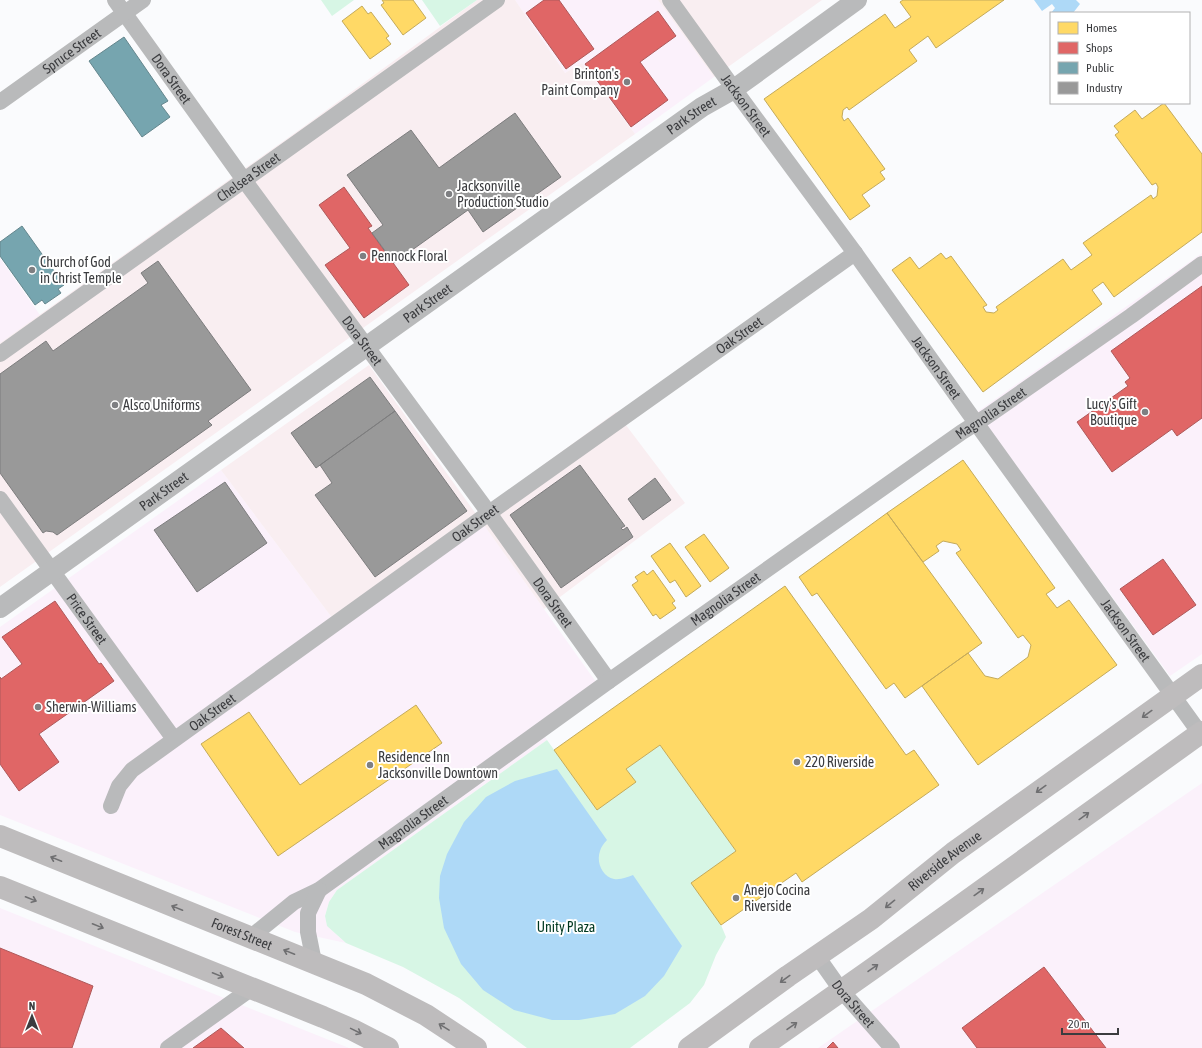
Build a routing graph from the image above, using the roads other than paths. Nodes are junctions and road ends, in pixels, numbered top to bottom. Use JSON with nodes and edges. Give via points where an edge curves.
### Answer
{"nodes":[{"id":1,"x":115,"y":0,"type":"edge"},
{"id":2,"x":143,"y":0,"type":"edge"},
{"id":3,"x":497,"y":0,"type":"edge"},
{"id":4,"x":670,"y":0,"type":"edge"},
{"id":5,"x":857,"y":0,"type":"edge"},
{"id":6,"x":124,"y":14,"type":"junction"},
{"id":7,"x":734,"y":89,"type":"junction"},
{"id":8,"x":0,"y":102,"type":"edge"},
{"id":9,"x":244,"y":180,"type":"junction"},
{"id":10,"x":856,"y":253,"type":"junction"},
{"id":11,"x":1202,"y":264,"type":"edge"},
{"id":12,"x":366,"y":346,"type":"junction"},
{"id":13,"x":0,"y":354,"type":"edge"},
{"id":14,"x":976,"y":424,"type":"junction"},
{"id":15,"x":0,"y":499,"type":"edge"},
{"id":16,"x":489,"y":513,"type":"junction"},
{"id":17,"x":52,"y":570,"type":"junction"},
{"id":18,"x":0,"y":608,"type":"edge"},
{"id":19,"x":1202,"y":676,"type":"edge"},
{"id":20,"x":609,"y":681,"type":"junction"},
{"id":21,"x":1173,"y":695,"type":"junction"},
{"id":22,"x":1201,"y":734,"type":"edge"},
{"id":23,"x":174,"y":739,"type":"junction"},
{"id":24,"x":111,"y":806,"type":"dead end"},
{"id":25,"x":0,"y":836,"type":"edge"},
{"id":26,"x":0,"y":887,"type":"edge"},
{"id":27,"x":319,"y":890,"type":"junction"},
{"id":28,"x":251,"y":937,"type":"junction"},
{"id":29,"x":816,"y":956,"type":"junction"},
{"id":30,"x":314,"y":962,"type":"junction"},
{"id":31,"x":252,"y":988,"type":"junction"},
{"id":32,"x":841,"y":990,"type":"junction"},
{"id":33,"x":168,"y":1048,"type":"edge"},
{"id":34,"x":388,"y":1048,"type":"edge"},
{"id":35,"x":476,"y":1048,"type":"edge"},
{"id":36,"x":688,"y":1048,"type":"edge"},
{"id":37,"x":760,"y":1048,"type":"edge"},
{"id":38,"x":892,"y":1048,"type":"edge"}],
"edges":[{"from":1,"to":6,"type":"street","name":"Dora Street"},
{"from":2,"to":6,"type":"street","name":"Spruce Street"},
{"from":3,"to":9,"type":"street","name":"Chelsea Street"},
{"from":4,"to":7,"type":"street","name":"Jackson Street"},
{"from":5,"to":7,"type":"street","name":"Park Street"},
{"from":6,"to":8,"type":"street","name":"Spruce Street"},
{"from":6,"to":9,"type":"street","name":"Dora Street"},
{"from":7,"to":10,"type":"street","name":"Jackson Street"},
{"from":7,"to":12,"type":"street","name":"Park Street","via":[[702,107]]},
{"from":9,"to":12,"type":"street","name":"Dora Street"},
{"from":9,"to":13,"type":"street","name":"Chelsea Street"},
{"from":10,"to":14,"type":"street","name":"Jackson Street"},
{"from":10,"to":16,"type":"street","name":"Oak Street"},
{"from":11,"to":14,"type":"street","name":"Magnolia Street"},
{"from":12,"to":16,"type":"street","name":"Dora Street"},
{"from":12,"to":17,"type":"street","name":"Park Street"},
{"from":14,"to":20,"type":"street","name":"Magnolia Street"},
{"from":14,"to":21,"type":"street","name":"Jackson Street"},
{"from":15,"to":17,"type":"street","name":"Price Street"},
{"from":16,"to":20,"type":"street","name":"Dora Street"},
{"from":16,"to":23,"type":"street","name":"Oak Street"},
{"from":17,"to":18,"type":"street","name":"Park Street"},
{"from":17,"to":23,"type":"street","name":"Price Street"},
{"from":19,"to":21,"type":"main road","name":"Riverside Avenue"},
{"from":20,"to":27,"type":"street","name":"Magnolia Street"},
{"from":21,"to":22,"type":"street","name":"Jackson Street"},
{"from":21,"to":29,"type":"main road","name":"Riverside Avenue","one_way":true,"via":[[953,853],[871,919]]},
{"from":32,"to":22,"type":"main road","one_way":true},
{"from":23,"to":24,"type":"street","name":"Oak Street","via":[[132,770],[119,786]]},
{"from":28,"to":25,"type":"main road","name":"Forest Street","one_way":true},
{"from":26,"to":31,"type":"main road","one_way":true},
{"from":27,"to":28,"type":"street","name":"Magnolia Street","via":[[294,902]]},
{"from":27,"to":30,"type":"street","via":[[308,913],[308,932]]},
{"from":30,"to":28,"type":"main road","name":"Forest Street","one_way":true},
{"from":29,"to":32,"type":"street","name":"Dora Street"},
{"from":29,"to":36,"type":"main road","name":"Riverside Avenue","one_way":true},
{"from":35,"to":30,"type":"main road","name":"Forest Street","one_way":true,"via":[[397,999]]},
{"from":31,"to":33,"type":"street"},
{"from":31,"to":34,"type":"main road","one_way":true,"via":[[338,1023]]},
{"from":37,"to":32,"type":"main road","one_way":true},
{"from":32,"to":38,"type":"street","name":"Dora Street"}]}
